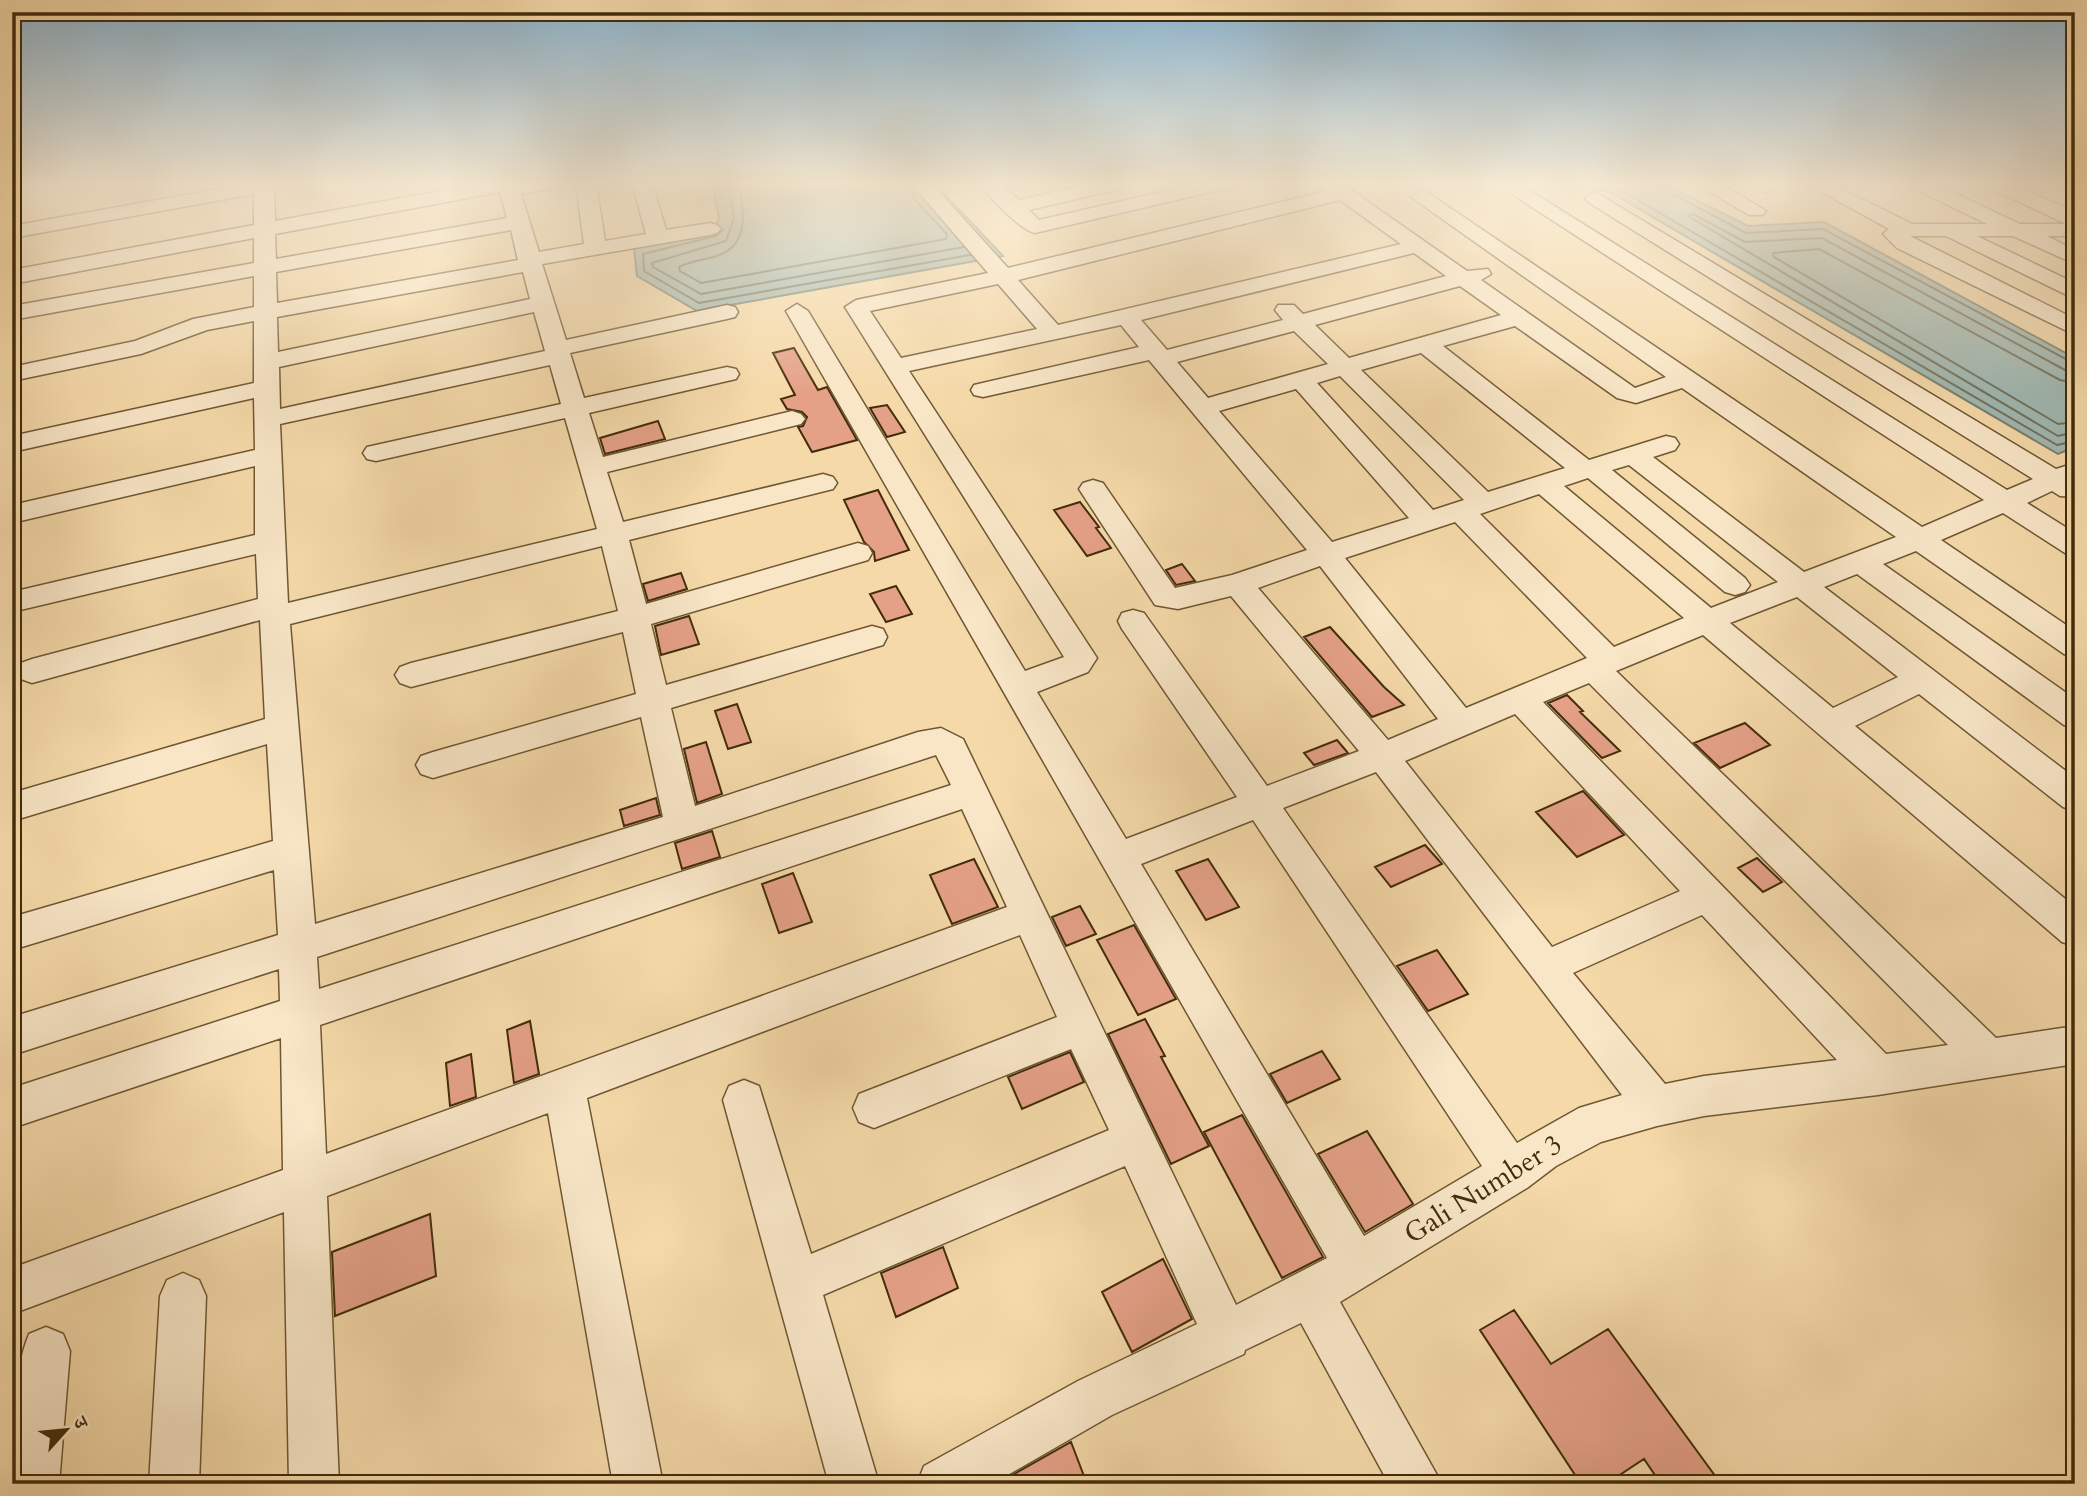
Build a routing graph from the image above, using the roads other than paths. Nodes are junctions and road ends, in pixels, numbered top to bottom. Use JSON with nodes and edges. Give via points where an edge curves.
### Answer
{"nodes":[{"id":1,"x":139,"y":253,"type":"edge"},
{"id":2,"x":265,"y":253,"type":"edge"},
{"id":3,"x":349,"y":253,"type":"edge"},
{"id":4,"x":527,"y":253,"type":"edge"},
{"id":5,"x":573,"y":253,"type":"edge"},
{"id":6,"x":985,"y":253,"type":"edge"},
{"id":7,"x":1103,"y":253,"type":"edge"},
{"id":8,"x":1396,"y":253,"type":"edge"},
{"id":9,"x":1428,"y":253,"type":"edge"},
{"id":10,"x":1501,"y":253,"type":"edge"},
{"id":11,"x":1614,"y":253,"type":"edge"},
{"id":12,"x":1686,"y":253,"type":"edge"},
{"id":13,"x":1925,"y":253,"type":"edge"},
{"id":14,"x":1993,"y":253,"type":"edge"},
{"id":15,"x":530,"y":262,"type":"junction"},
{"id":16,"x":1516,"y":263,"type":"junction"},
{"id":17,"x":266,"y":268,"type":"junction"},
{"id":18,"x":1005,"y":275,"type":"junction"},
{"id":19,"x":12,"y":277,"type":"edge"},
{"id":20,"x":1465,"y":278,"type":"junction"},
{"id":21,"x":1260,"y":285,"type":"junction"},
{"id":22,"x":2075,"y":292,"type":"edge"},
{"id":23,"x":542,"y":303,"type":"junction"},
{"id":24,"x":727,"y":312,"type":"dead end"},
{"id":25,"x":797,"y":312,"type":"dead end"},
{"id":26,"x":12,"y":313,"type":"edge"},
{"id":27,"x":266,"y":313,"type":"junction"},
{"id":28,"x":1126,"y":317,"type":"junction"},
{"id":29,"x":1520,"y":317,"type":"junction"},
{"id":30,"x":1298,"y":323,"type":"junction"},
{"id":31,"x":2075,"y":328,"type":"edge"},
{"id":32,"x":1053,"y":333,"type":"junction"},
{"id":33,"x":1425,"y":344,"type":"junction"},
{"id":34,"x":556,"y":352,"type":"junction"},
{"id":35,"x":1158,"y":355,"type":"junction"},
{"id":36,"x":1343,"y":367,"type":"junction"},
{"id":37,"x":894,"y":368,"type":"junction"},
{"id":38,"x":12,"y":374,"type":"edge"},
{"id":39,"x":727,"y":374,"type":"dead end"},
{"id":40,"x":1300,"y":379,"type":"junction"},
{"id":41,"x":1683,"y":379,"type":"junction"},
{"id":42,"x":267,"y":390,"type":"junction"},
{"id":43,"x":983,"y":390,"type":"dead end"},
{"id":44,"x":1202,"y":408,"type":"junction"},
{"id":45,"x":573,"y":409,"type":"junction"},
{"id":46,"x":792,"y":419,"type":"dead end"},
{"id":47,"x":12,"y":444,"type":"edge"},
{"id":48,"x":1666,"y":444,"type":"dead end"},
{"id":49,"x":376,"y":453,"type":"dead end"},
{"id":50,"x":268,"y":455,"type":"junction"},
{"id":51,"x":1633,"y":455,"type":"junction"},
{"id":52,"x":591,"y":468,"type":"junction"},
{"id":53,"x":1588,"y":469,"type":"junction"},
{"id":54,"x":823,"y":482,"type":"dead end"},
{"id":55,"x":2068,"y":482,"type":"edge"},
{"id":56,"x":1544,"y":484,"type":"junction"},
{"id":57,"x":1093,"y":489,"type":"dead end"},
{"id":58,"x":2006,"y":502,"type":"junction"},
{"id":59,"x":1473,"y":508,"type":"junction"},
{"id":60,"x":12,"y":513,"type":"edge"},
{"id":61,"x":1428,"y":522,"type":"junction"},
{"id":62,"x":612,"y":536,"type":"junction"},
{"id":63,"x":1919,"y":539,"type":"junction"},
{"id":64,"x":269,"y":541,"type":"junction"},
{"id":65,"x":2075,"y":546,"type":"edge"},
{"id":66,"x":858,"y":553,"type":"dead end"},
{"id":67,"x":1326,"y":554,"type":"junction"},
{"id":68,"x":1861,"y":562,"type":"junction"},
{"id":69,"x":1238,"y":584,"type":"junction"},
{"id":70,"x":1735,"y":585,"type":"dead end"},
{"id":71,"x":1801,"y":586,"type":"junction"},
{"id":72,"x":12,"y":602,"type":"edge"},
{"id":73,"x":274,"y":612,"type":"junction"},
{"id":74,"x":634,"y":618,"type":"junction"},
{"id":75,"x":1709,"y":620,"type":"junction"},
{"id":76,"x":1133,"y":621,"type":"dead end"},
{"id":77,"x":872,"y":637,"type":"dead end"},
{"id":78,"x":2075,"y":646,"type":"edge"},
{"id":79,"x":1601,"y":664,"type":"junction"},
{"id":80,"x":32,"y":671,"type":"dead end"},
{"id":81,"x":411,"y":675,"type":"dead end"},
{"id":82,"x":1922,"y":679,"type":"junction"},
{"id":83,"x":1016,"y":687,"type":"junction"},
{"id":84,"x":1520,"y":698,"type":"junction"},
{"id":85,"x":654,"y":701,"type":"junction"},
{"id":86,"x":2075,"y":716,"type":"edge"},
{"id":87,"x":1459,"y":722,"type":"junction"},
{"id":88,"x":1831,"y":723,"type":"junction"},
{"id":89,"x":282,"y":727,"type":"junction"},
{"id":90,"x":1382,"y":757,"type":"junction"},
{"id":91,"x":433,"y":765,"type":"dead end"},
{"id":92,"x":971,"y":792,"type":"junction"},
{"id":93,"x":2075,"y":797,"type":"edge"},
{"id":94,"x":1260,"y":803,"type":"junction"},
{"id":95,"x":12,"y":807,"type":"edge"},
{"id":96,"x":682,"y":825,"type":"junction"},
{"id":97,"x":291,"y":850,"type":"junction"},
{"id":98,"x":1116,"y":858,"type":"junction"},
{"id":99,"x":1707,"y":895,"type":"junction"},
{"id":100,"x":1028,"y":916,"type":"junction"},
{"id":101,"x":2075,"y":930,"type":"edge"},
{"id":102,"x":12,"y":934,"type":"edge"},
{"id":103,"x":298,"y":946,"type":"junction"},
{"id":104,"x":1545,"y":968,"type":"junction"},
{"id":105,"x":300,"y":1012,"type":"junction"},
{"id":106,"x":1079,"y":1027,"type":"junction"},
{"id":107,"x":12,"y":1036,"type":"edge"},
{"id":108,"x":2075,"y":1045,"type":"edge"},
{"id":109,"x":1989,"y":1058,"type":"junction"},
{"id":110,"x":1878,"y":1075,"type":"junction"},
{"id":111,"x":564,"y":1087,"type":"junction"},
{"id":112,"x":744,"y":1100,"type":"dead end"},
{"id":113,"x":1657,"y":1106,"type":"junction"},
{"id":114,"x":12,"y":1108,"type":"edge"},
{"id":115,"x":874,"y":1108,"type":"dead end"},
{"id":116,"x":1134,"y":1141,"type":"junction"},
{"id":117,"x":1512,"y":1173,"type":"junction"},
{"id":118,"x":305,"y":1183,"type":"junction"},
{"id":119,"x":1357,"y":1267,"type":"junction"},
{"id":120,"x":797,"y":1283,"type":"junction"},
{"id":121,"x":12,"y":1291,"type":"edge"},
{"id":122,"x":1310,"y":1294,"type":"junction"},
{"id":123,"x":183,"y":1296,"type":"dead end"},
{"id":124,"x":1227,"y":1337,"type":"junction"},
{"id":125,"x":46,"y":1351,"type":"dead end"},
{"id":126,"x":34,"y":1484,"type":"edge"},
{"id":127,"x":174,"y":1484,"type":"edge"},
{"id":128,"x":314,"y":1484,"type":"edge"},
{"id":129,"x":638,"y":1484,"type":"edge"},
{"id":130,"x":854,"y":1484,"type":"edge"},
{"id":131,"x":942,"y":1484,"type":"edge"},
{"id":132,"x":1417,"y":1484,"type":"edge"}],
"edges":[{"from":1,"to":19,"type":"street"},
{"from":2,"to":17,"type":"street"},
{"from":3,"to":17,"type":"street"},
{"from":4,"to":15,"type":"street"},
{"from":5,"to":15,"type":"street"},
{"from":6,"to":18,"type":"street"},
{"from":7,"to":18,"type":"street"},
{"from":8,"to":21,"type":"street"},
{"from":9,"to":20,"type":"street"},
{"from":10,"to":16,"type":"street"},
{"from":11,"to":58,"type":"street"},
{"from":12,"to":55,"type":"street"},
{"from":13,"to":31,"type":"street"},
{"from":14,"to":22,"type":"street"},
{"from":15,"to":23,"type":"street"},
{"from":15,"to":27,"type":"street"},
{"from":16,"to":20,"type":"street"},
{"from":16,"to":41,"type":"street"},
{"from":17,"to":26,"type":"street"},
{"from":17,"to":27,"type":"street"},
{"from":18,"to":32,"type":"street"},
{"from":18,"to":37,"type":"street","via":[[856,307]]},
{"from":20,"to":29,"type":"street"},
{"from":20,"to":30,"type":"street"},
{"from":21,"to":28,"type":"street"},
{"from":21,"to":30,"type":"street"},
{"from":23,"to":34,"type":"street"},
{"from":23,"to":42,"type":"street"},
{"from":24,"to":34,"type":"street"},
{"from":25,"to":83,"type":"street"},
{"from":27,"to":38,"type":"street","via":[[188,327],[141,347]]},
{"from":27,"to":42,"type":"street"},
{"from":28,"to":32,"type":"street"},
{"from":28,"to":35,"type":"street"},
{"from":29,"to":33,"type":"street"},
{"from":29,"to":41,"type":"street","via":[[1631,396]]},
{"from":30,"to":35,"type":"street"},
{"from":30,"to":36,"type":"street"},
{"from":32,"to":37,"type":"street"},
{"from":33,"to":36,"type":"street"},
{"from":33,"to":53,"type":"street"},
{"from":34,"to":42,"type":"street"},
{"from":34,"to":45,"type":"street"},
{"from":35,"to":43,"type":"street"},
{"from":35,"to":44,"type":"street"},
{"from":36,"to":40,"type":"street"},
{"from":36,"to":59,"type":"street"},
{"from":37,"to":83,"type":"street","via":[[1081,658],[1077,664]]},
{"from":39,"to":45,"type":"street"},
{"from":40,"to":44,"type":"street"},
{"from":40,"to":61,"type":"street"},
{"from":41,"to":63,"type":"street"},
{"from":42,"to":47,"type":"street"},
{"from":42,"to":50,"type":"street"},
{"from":44,"to":67,"type":"street"},
{"from":45,"to":49,"type":"street"},
{"from":45,"to":52,"type":"street"},
{"from":46,"to":52,"type":"street"},
{"from":48,"to":51,"type":"street"},
{"from":50,"to":60,"type":"street"},
{"from":50,"to":64,"type":"street"},
{"from":51,"to":53,"type":"street"},
{"from":51,"to":71,"type":"street"},
{"from":52,"to":62,"type":"street"},
{"from":53,"to":56,"type":"street"},
{"from":53,"to":70,"type":"street"},
{"from":54,"to":62,"type":"street"},
{"from":55,"to":58,"type":"street"},
{"from":56,"to":59,"type":"street"},
{"from":56,"to":75,"type":"street"},
{"from":57,"to":69,"type":"street","via":[[1166,598],[1178,600]]},
{"from":58,"to":63,"type":"street"},
{"from":58,"to":65,"type":"street"},
{"from":59,"to":61,"type":"street"},
{"from":59,"to":79,"type":"street"},
{"from":61,"to":67,"type":"street"},
{"from":62,"to":73,"type":"street"},
{"from":62,"to":74,"type":"street"},
{"from":63,"to":68,"type":"street"},
{"from":63,"to":78,"type":"street"},
{"from":64,"to":72,"type":"street"},
{"from":64,"to":73,"type":"street"},
{"from":66,"to":74,"type":"street"},
{"from":67,"to":69,"type":"street"},
{"from":67,"to":87,"type":"street"},
{"from":68,"to":71,"type":"street"},
{"from":68,"to":86,"type":"street"},
{"from":69,"to":90,"type":"street"},
{"from":71,"to":75,"type":"street"},
{"from":71,"to":82,"type":"street"},
{"from":73,"to":80,"type":"street"},
{"from":73,"to":89,"type":"street"},
{"from":74,"to":81,"type":"street"},
{"from":74,"to":85,"type":"street"},
{"from":75,"to":79,"type":"street"},
{"from":75,"to":88,"type":"street"},
{"from":76,"to":94,"type":"street"},
{"from":77,"to":85,"type":"street"},
{"from":79,"to":84,"type":"street"},
{"from":79,"to":109,"type":"street"},
{"from":82,"to":88,"type":"street"},
{"from":82,"to":93,"type":"street"},
{"from":83,"to":98,"type":"street"},
{"from":84,"to":87,"type":"street"},
{"from":84,"to":99,"type":"street"},
{"from":85,"to":91,"type":"street"},
{"from":85,"to":96,"type":"street"},
{"from":87,"to":90,"type":"street"},
{"from":88,"to":101,"type":"street"},
{"from":89,"to":95,"type":"street"},
{"from":89,"to":97,"type":"street"},
{"from":90,"to":94,"type":"street"},
{"from":90,"to":104,"type":"street"},
{"from":92,"to":96,"type":"street","via":[[951,748],[931,741]]},
{"from":92,"to":100,"type":"street"},
{"from":92,"to":105,"type":"street"},
{"from":94,"to":98,"type":"street"},
{"from":94,"to":117,"type":"street"},
{"from":96,"to":103,"type":"street"},
{"from":97,"to":102,"type":"street"},
{"from":97,"to":103,"type":"street"},
{"from":98,"to":119,"type":"street"},
{"from":99,"to":104,"type":"street"},
{"from":99,"to":110,"type":"street"},
{"from":100,"to":106,"type":"street"},
{"from":100,"to":111,"type":"street"},
{"from":103,"to":105,"type":"street"},
{"from":103,"to":107,"type":"street"},
{"from":104,"to":113,"type":"street"},
{"from":105,"to":114,"type":"street"},
{"from":105,"to":118,"type":"street"},
{"from":106,"to":115,"type":"street"},
{"from":106,"to":116,"type":"street"},
{"from":108,"to":109,"type":"street","name":"Gali Number 3"},
{"from":109,"to":110,"type":"street","name":"Gali Number 3"},
{"from":110,"to":113,"type":"street","name":"Gali Number 3"},
{"from":111,"to":118,"type":"street"},
{"from":111,"to":129,"type":"street"},
{"from":112,"to":120,"type":"street"},
{"from":113,"to":117,"type":"street","name":"Gali Number 3","via":[[1594,1123],[1541,1151]]},
{"from":116,"to":120,"type":"street"},
{"from":116,"to":124,"type":"street"},
{"from":117,"to":119,"type":"street","name":"Gali Number 3"},
{"from":118,"to":121,"type":"street"},
{"from":118,"to":128,"type":"street"},
{"from":119,"to":122,"type":"street","name":"Gali Number 3"},
{"from":120,"to":130,"type":"street"},
{"from":122,"to":124,"type":"street","name":"Gali Number 3"},
{"from":122,"to":132,"type":"street"},
{"from":123,"to":127,"type":"street"},
{"from":124,"to":131,"type":"street","name":"Gali Number 3","via":[[1096,1398]]},
{"from":125,"to":126,"type":"street"}]}
